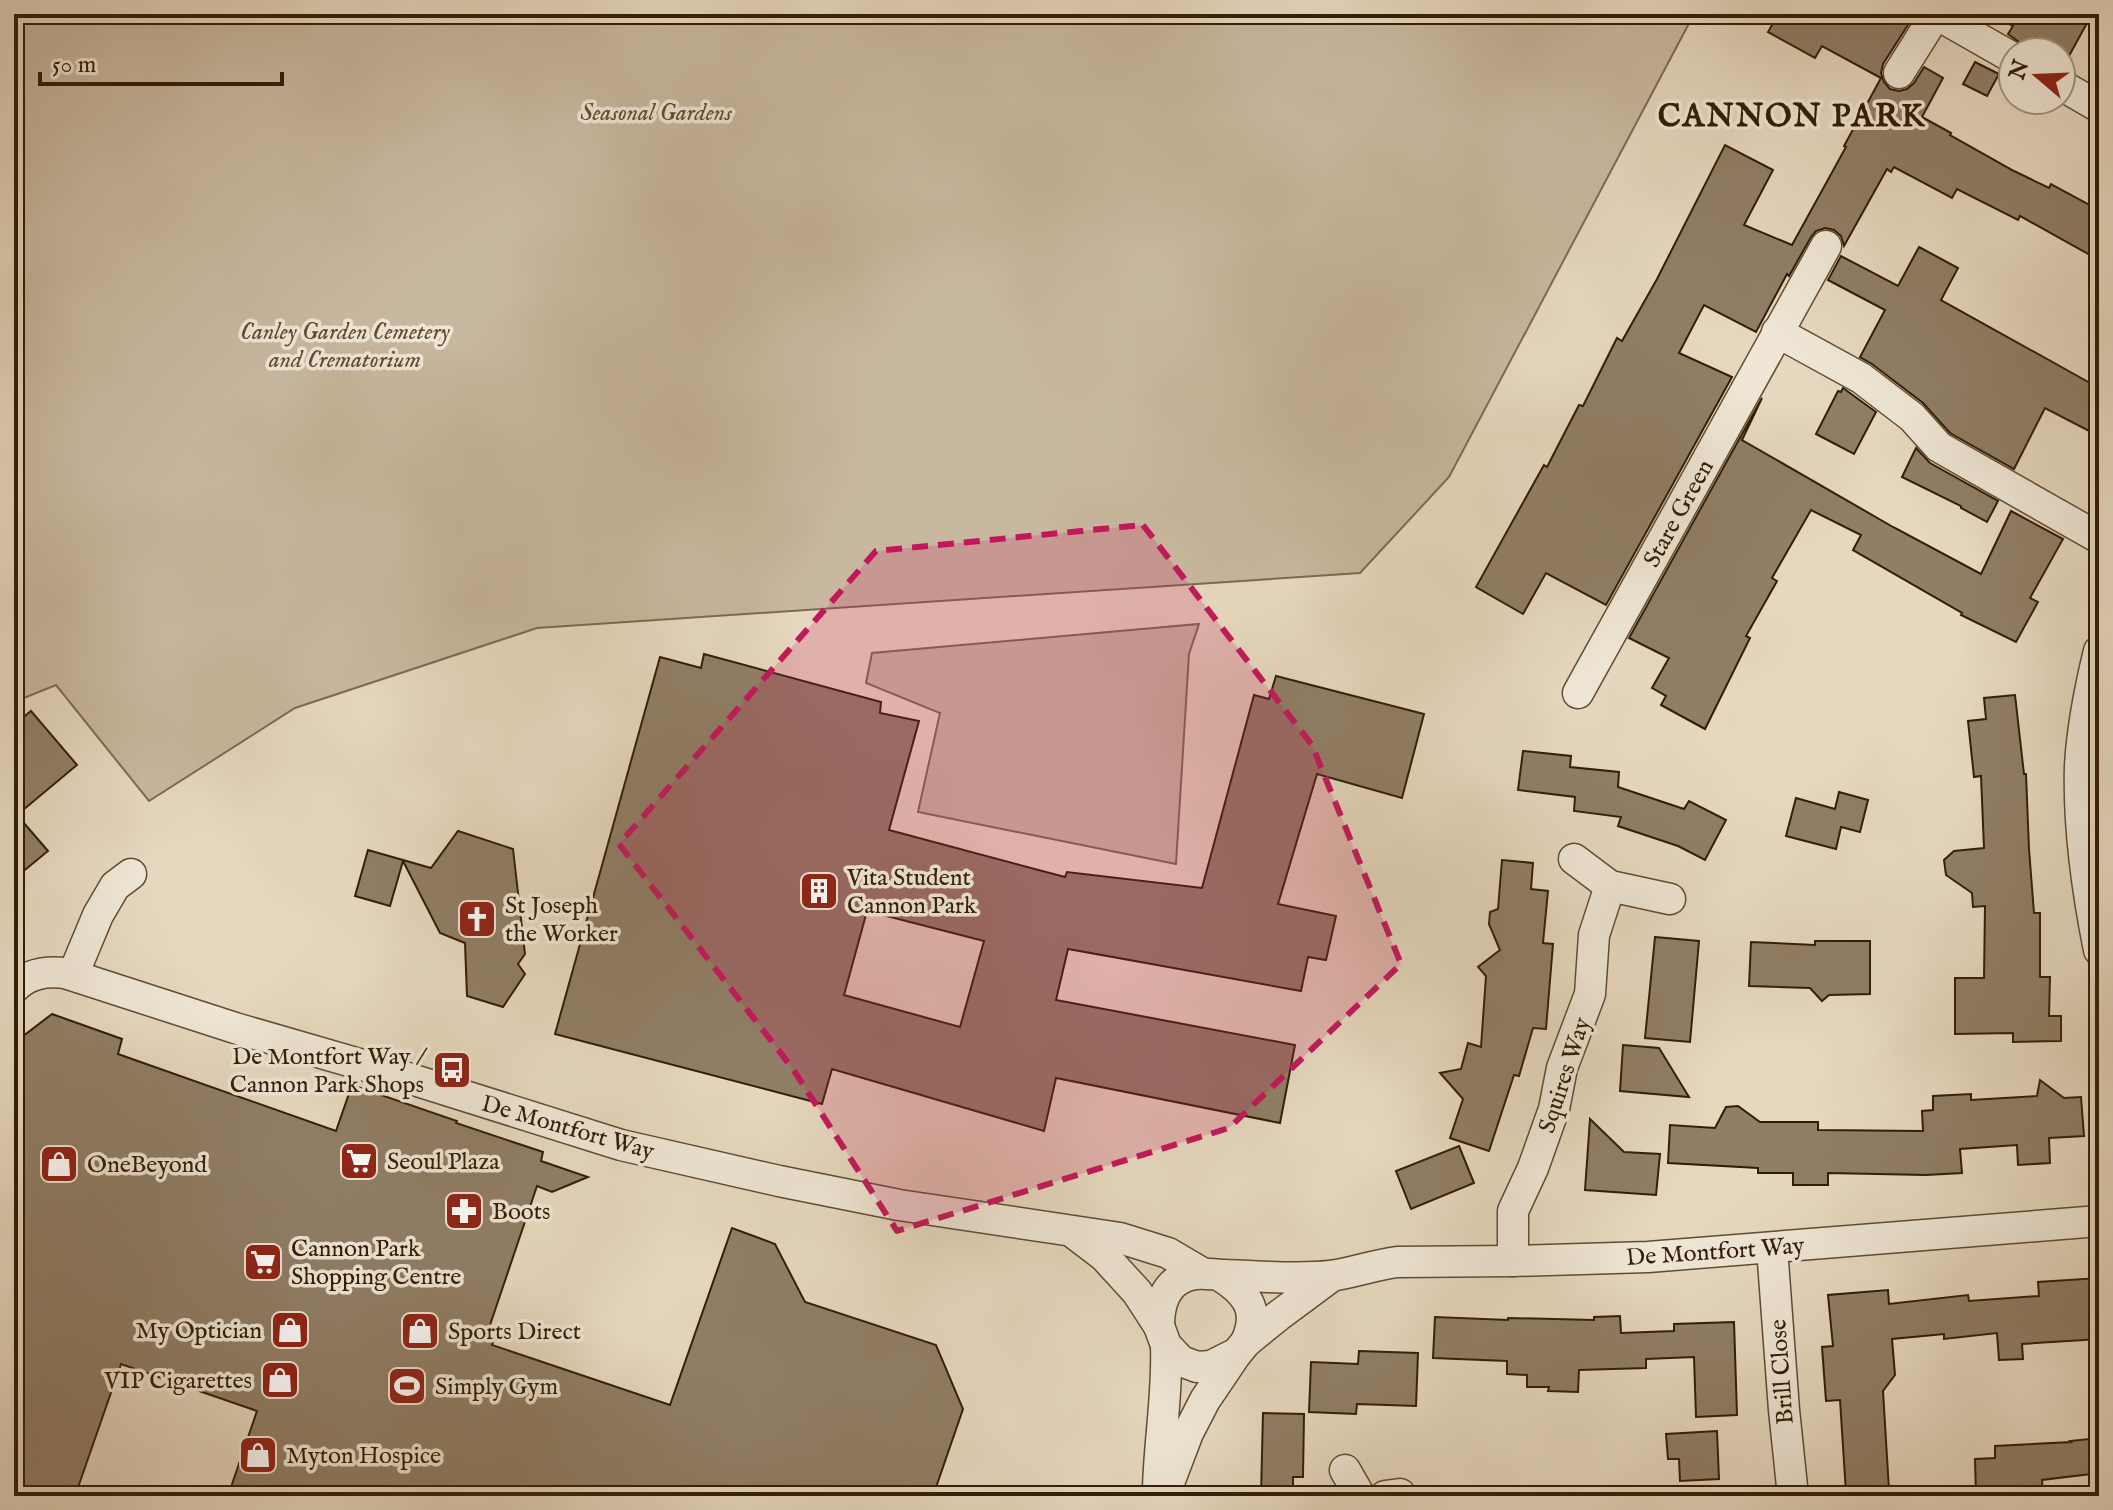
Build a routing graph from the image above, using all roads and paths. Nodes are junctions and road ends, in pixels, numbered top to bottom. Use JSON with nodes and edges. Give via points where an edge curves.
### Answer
{"nodes":[{"id":1,"x":1936,"y":14,"type":"edge"},
{"id":2,"x":1997,"y":49,"type":"edge"},
{"id":3,"x":1899,"y":73,"type":"dead end"},
{"id":4,"x":2077,"y":94,"type":"edge"},
{"id":5,"x":2099,"y":107,"type":"edge"},
{"id":6,"x":1826,"y":246,"type":"dead end"},
{"id":7,"x":1777,"y":332,"type":"junction"},
{"id":8,"x":2099,"y":538,"type":"edge"},
{"id":9,"x":2099,"y":651,"type":"edge"},
{"id":10,"x":1578,"y":693,"type":"dead end"},
{"id":11,"x":1574,"y":859,"type":"dead end"},
{"id":12,"x":2092,"y":862,"type":"edge"},
{"id":13,"x":131,"y":874,"type":"dead end"},
{"id":14,"x":1610,"y":886,"type":"junction"},
{"id":15,"x":1670,"y":899,"type":"dead end"},
{"id":16,"x":2099,"y":950,"type":"edge"},
{"id":17,"x":73,"y":975,"type":"junction"},
{"id":18,"x":14,"y":988,"type":"edge"},
{"id":19,"x":2099,"y":1221,"type":"edge"},
{"id":20,"x":1074,"y":1232,"type":"junction"},
{"id":21,"x":1772,"y":1248,"type":"junction"},
{"id":22,"x":1513,"y":1261,"type":"junction"},
{"id":23,"x":1211,"y":1274,"type":"junction"},
{"id":24,"x":1332,"y":1276,"type":"junction"},
{"id":25,"x":1162,"y":1336,"type":"junction"},
{"id":26,"x":1241,"y":1347,"type":"junction"},
{"id":27,"x":1161,"y":1496,"type":"edge"},
{"id":28,"x":1793,"y":1496,"type":"edge"}],
"edges":[{"from":1,"to":2,"type":"street"},
{"from":1,"to":3,"type":"street"},
{"from":4,"to":5,"type":"street"},
{"from":6,"to":7,"type":"street","name":"Stare Green"},
{"from":7,"to":8,"type":"street","via":[[1861,378],[1912,417],[1939,447]]},
{"from":7,"to":10,"type":"street","name":"Stare Green"},
{"from":9,"to":12,"type":"street","via":[[2080,765],[2080,814]]},
{"from":11,"to":14,"type":"street"},
{"from":12,"to":16,"type":"street"},
{"from":13,"to":17,"type":"street","via":[[115,886],[98,915]]},
{"from":14,"to":15,"type":"street"},
{"from":14,"to":22,"type":"street","name":"Squires Way","via":[[1594,935],[1590,994],[1562,1068],[1554,1109],[1513,1211]]},
{"from":17,"to":18,"type":"street","name":"De Montfort Way","via":[[43,972]]},
{"from":17,"to":20,"type":"street","name":"De Montfort Way","via":[[621,1145],[899,1205]]},
{"from":19,"to":21,"type":"street","name":"De Montfort Way"},
{"from":20,"to":23,"type":"street","name":"De Montfort Way","via":[[1120,1238]]},
{"from":20,"to":25,"type":"street","name":"De Montfort Way","via":[[1137,1292]]},
{"from":21,"to":22,"type":"street","name":"De Montfort Way"},
{"from":21,"to":28,"type":"street","name":"Brill Close"},
{"from":22,"to":24,"type":"street","name":"De Montfort Way","via":[[1397,1262]]},
{"from":23,"to":24,"type":"street","name":"De Montfort Way"},
{"from":23,"to":25,"type":"street","name":"De Montfort Way","via":[[1187,1276],[1169,1287],[1159,1308]]},
{"from":23,"to":26,"type":"street","name":"De Montfort Way","via":[[1233,1284],[1250,1303],[1252,1320]]},
{"from":24,"to":26,"type":"street","name":"De Montfort Way"},
{"from":25,"to":26,"type":"street","name":"De Montfort Way","via":[[1181,1361],[1197,1367],[1211,1366]]},
{"from":25,"to":27,"type":"street","via":[[1167,1374],[1159,1455]]},
{"from":26,"to":27,"type":"street","via":[[1205,1400]]}]}
